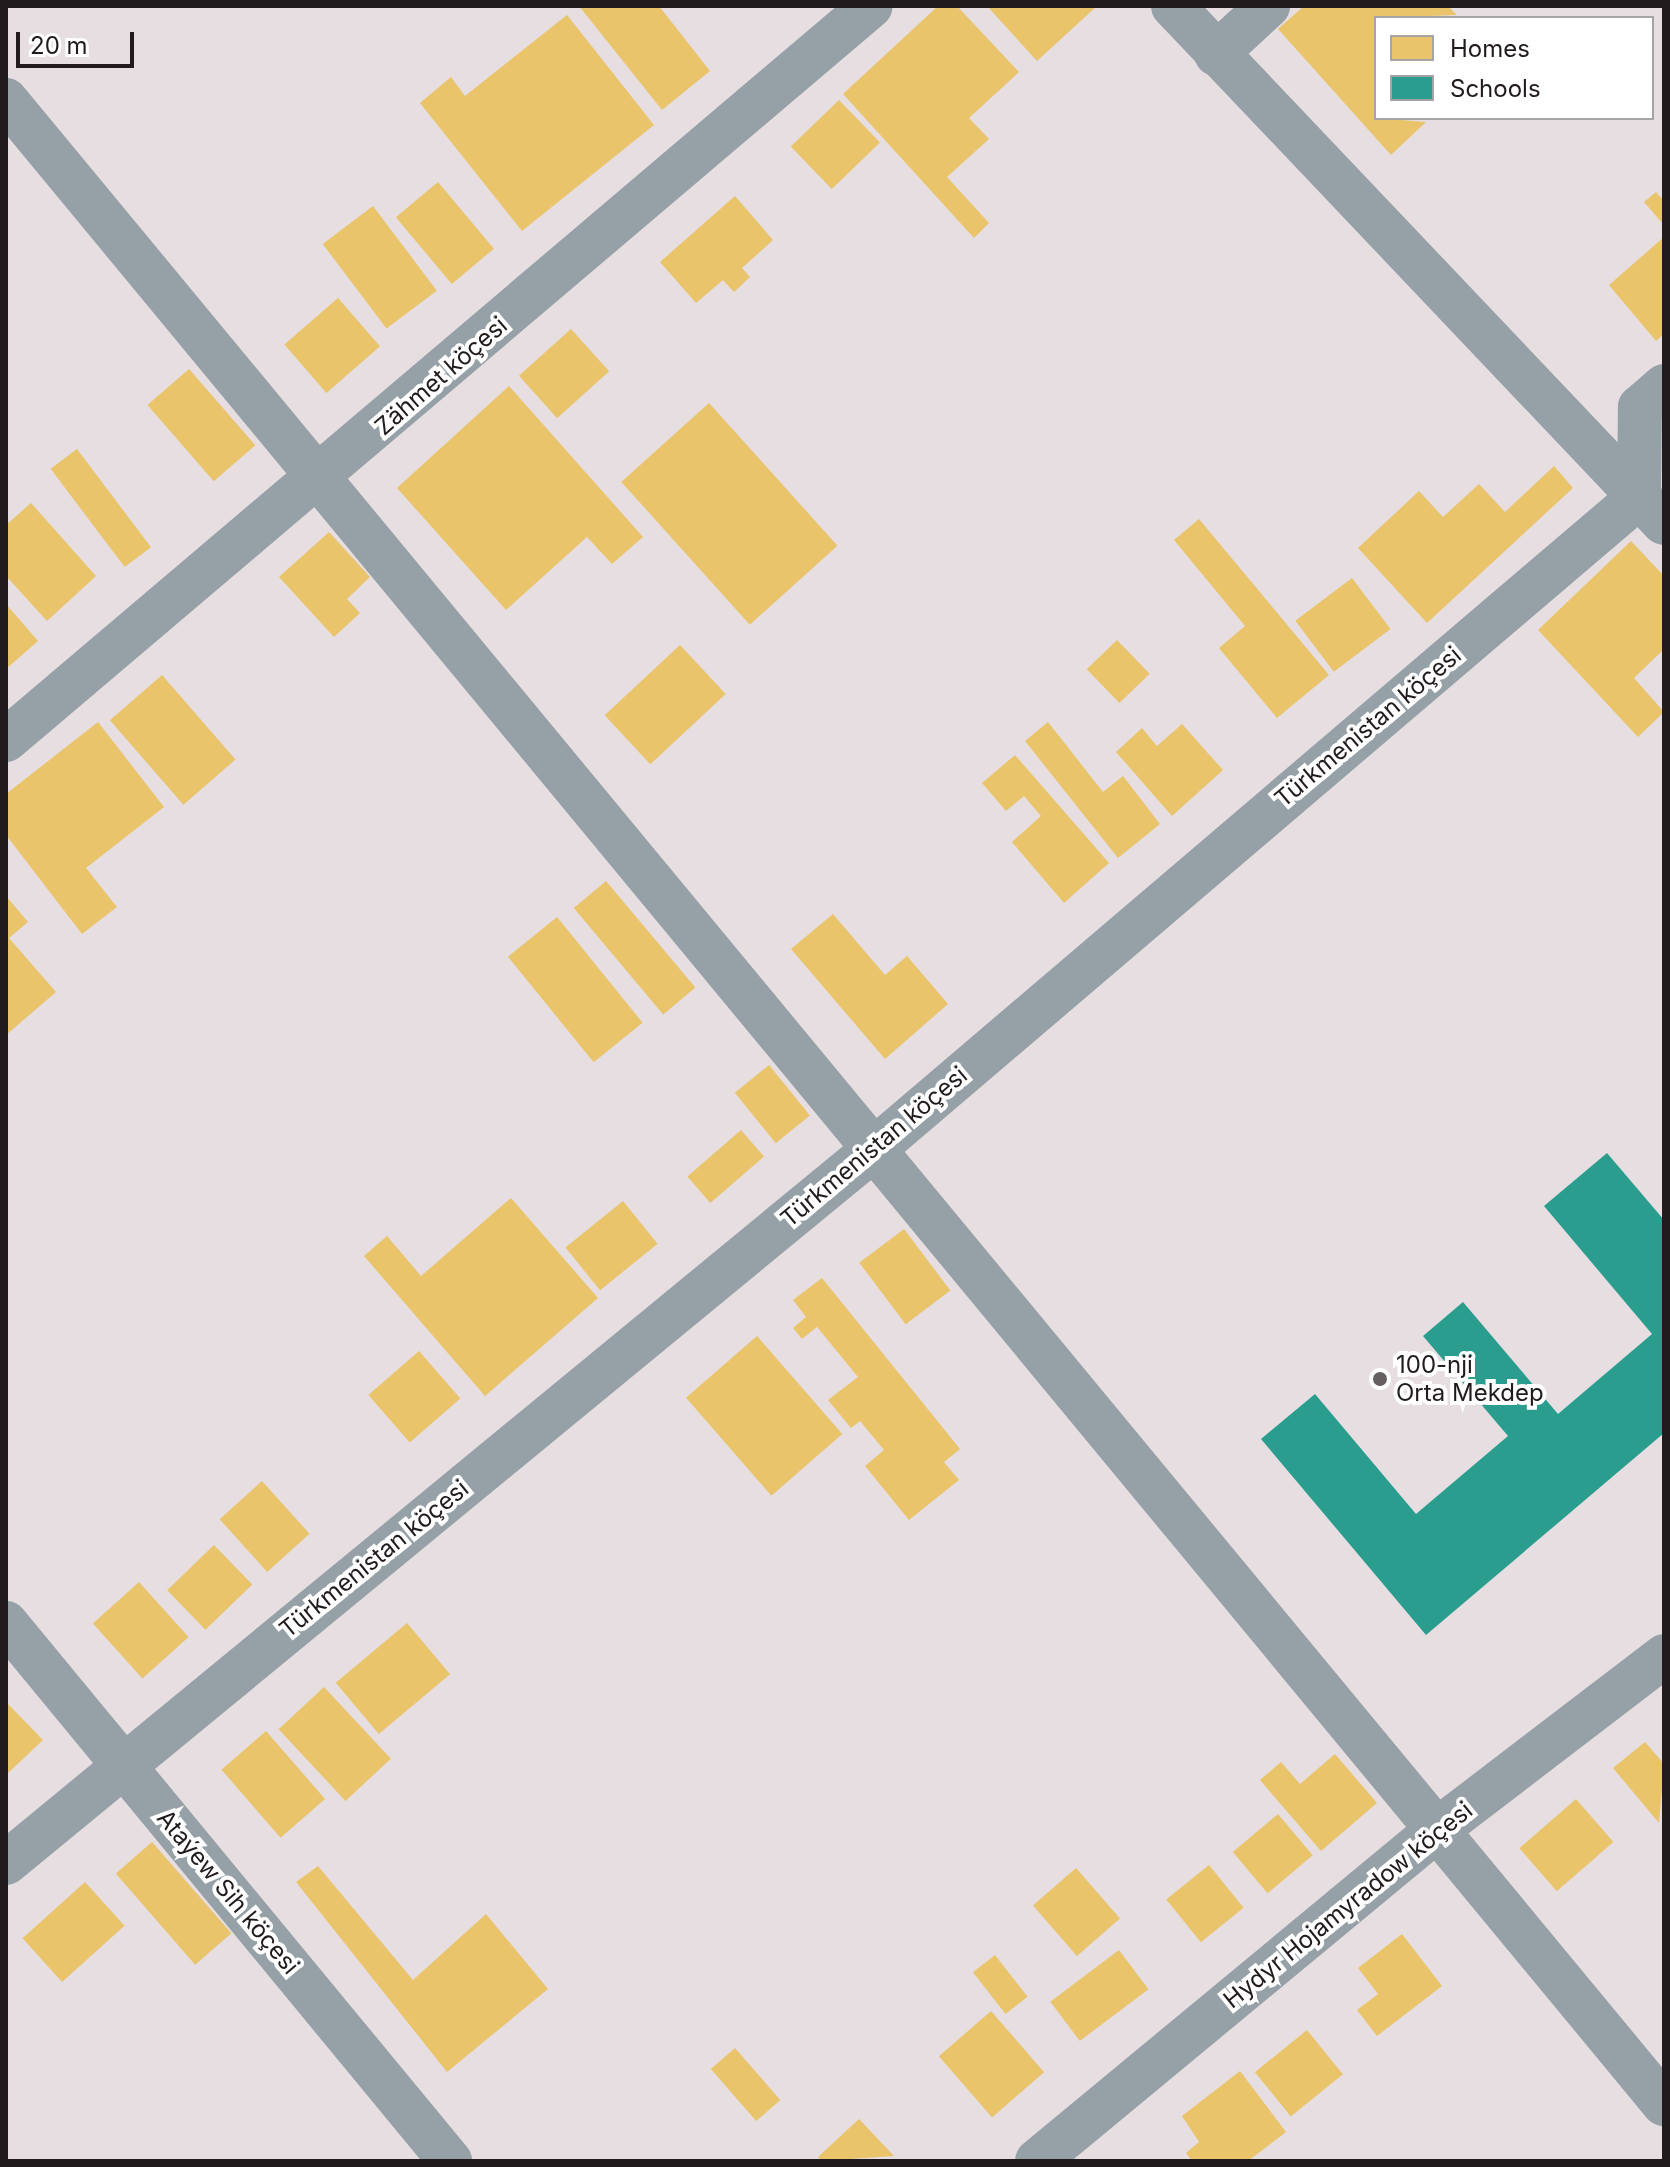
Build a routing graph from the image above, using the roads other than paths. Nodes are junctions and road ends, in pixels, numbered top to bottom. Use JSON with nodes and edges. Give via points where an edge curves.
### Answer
{"nodes":[{"id":1,"x":871,"y":6,"type":"edge"},
{"id":2,"x":1173,"y":6,"type":"edge"},
{"id":3,"x":1268,"y":6,"type":"edge"},
{"id":4,"x":1216,"y":54,"type":"junction"},
{"id":5,"x":6,"y":100,"type":"edge"},
{"id":6,"x":1664,"y":386,"type":"edge"},
{"id":7,"x":316,"y":483,"type":"junction"},
{"id":8,"x":1652,"y":510,"type":"edge"},
{"id":9,"x":6,"y":740,"type":"edge"},
{"id":10,"x":873,"y":1150,"type":"junction"},
{"id":11,"x":6,"y":1623,"type":"edge"},
{"id":12,"x":1664,"y":1656,"type":"edge"},
{"id":13,"x":124,"y":1765,"type":"junction"},
{"id":14,"x":1438,"y":1829,"type":"junction"},
{"id":15,"x":6,"y":1863,"type":"edge"},
{"id":16,"x":1664,"y":2104,"type":"edge"},
{"id":17,"x":450,"y":2161,"type":"edge"},
{"id":18,"x":1037,"y":2161,"type":"edge"}],
"edges":[{"from":1,"to":7,"type":"street","name":"Zähmet köçesi"},
{"from":2,"to":4,"type":"street"},
{"from":3,"to":4,"type":"street"},
{"from":4,"to":8,"type":"street"},
{"from":5,"to":7,"type":"street"},
{"from":6,"to":8,"type":"street","via":[[1640,407]]},
{"from":7,"to":9,"type":"street","name":"Zähmet köçesi"},
{"from":7,"to":10,"type":"street"},
{"from":8,"to":10,"type":"street","name":"Türkmenistan köçesi"},
{"from":10,"to":13,"type":"street","name":"Türkmenistan köçesi"},
{"from":10,"to":14,"type":"street"},
{"from":11,"to":13,"type":"street","name":"Ataýew Sih köçesi"},
{"from":12,"to":14,"type":"street","name":"Hydyr Hojamyradow köçesi"},
{"from":13,"to":15,"type":"street","name":"Türkmenistan köçesi"},
{"from":13,"to":17,"type":"street","name":"Ataýew Sih köçesi"},
{"from":14,"to":16,"type":"street"},
{"from":14,"to":18,"type":"street","name":"Hydyr Hojamyradow köçesi"}]}
